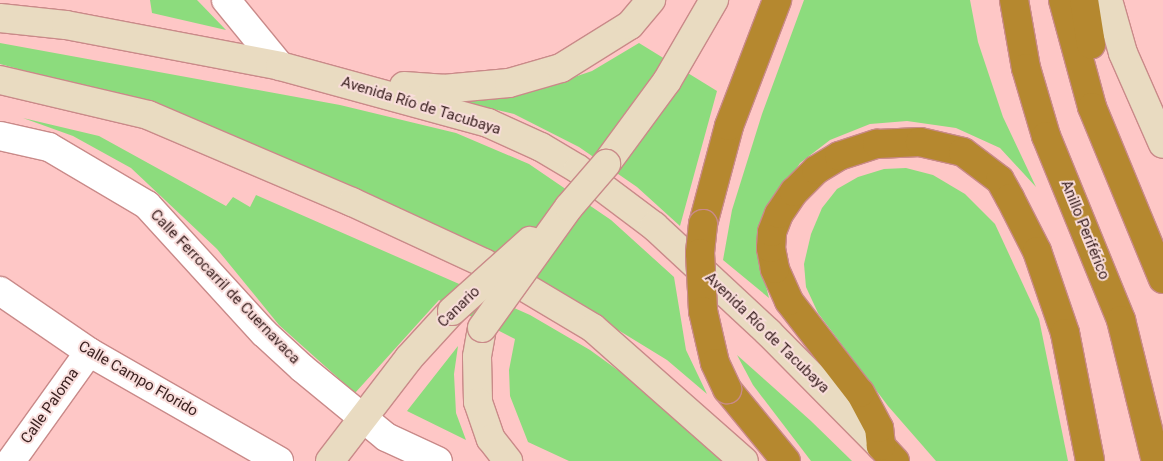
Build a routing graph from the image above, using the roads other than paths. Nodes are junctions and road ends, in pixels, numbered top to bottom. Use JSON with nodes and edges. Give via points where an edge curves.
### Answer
{"nodes":[{"id":1,"x":226,"y":0,"type":"edge"},
{"id":2,"x":651,"y":0,"type":"edge"},
{"id":3,"x":714,"y":0,"type":"edge"},
{"id":4,"x":777,"y":0,"type":"edge"},
{"id":5,"x":1004,"y":0,"type":"edge"},
{"id":6,"x":1014,"y":0,"type":"edge"},
{"id":7,"x":1063,"y":0,"type":"edge"},
{"id":8,"x":1084,"y":0,"type":"edge"},
{"id":9,"x":1108,"y":0,"type":"edge"},
{"id":10,"x":0,"y":18,"type":"edge"},
{"id":11,"x":280,"y":66,"type":"junction"},
{"id":12,"x":330,"y":79,"type":"junction"},
{"id":13,"x":0,"y":80,"type":"edge"},
{"id":14,"x":0,"y":136,"type":"edge"},
{"id":15,"x":1163,"y":144,"type":"edge"},
{"id":16,"x":569,"y":207,"type":"junction"},
{"id":17,"x":1163,"y":238,"type":"edge"},
{"id":18,"x":1163,"y":279,"type":"edge"},
{"id":19,"x":0,"y":291,"type":"edge"},
{"id":20,"x":89,"y":352,"type":"junction"},
{"id":21,"x":361,"y":418,"type":"junction"},
{"id":22,"x":888,"y":454,"type":"edge"},
{"id":23,"x":11,"y":461,"type":"edge"},
{"id":24,"x":280,"y":461,"type":"edge"},
{"id":25,"x":330,"y":461,"type":"edge"},
{"id":26,"x":438,"y":461,"type":"edge"},
{"id":27,"x":508,"y":461,"type":"edge"},
{"id":28,"x":744,"y":461,"type":"edge"},
{"id":29,"x":786,"y":461,"type":"edge"},
{"id":30,"x":1090,"y":461,"type":"edge"},
{"id":31,"x":1144,"y":461,"type":"edge"},
{"id":32,"x":1156,"y":461,"type":"edge"}],
"edges":[{"from":1,"to":11,"type":"street"},
{"from":2,"to":12,"type":"main road","via":[[630,25],[562,68],[509,83],[443,89]]},
{"from":3,"to":16,"type":"main road","bridge":true,"via":[[668,82]]},
{"from":4,"to":29,"type":"highway","bridge":true,"via":[[729,126],[703,224],[700,253],[703,311],[715,363],[727,388]]},
{"from":5,"to":31,"type":"highway","via":[[1010,35],[1049,154],[1104,288],[1121,350]]},
{"from":6,"to":32,"type":"highway","name":"Anillo Periférico","via":[[1026,68],[1046,136],[1121,320]]},
{"from":7,"to":18,"type":"highway","via":[[1092,107]]},
{"from":8,"to":17,"type":"highway","via":[[1090,41],[1121,138]]},
{"from":9,"to":15,"type":"main road","via":[[1123,53]]},
{"from":10,"to":11,"type":"main road","name":"Avenida Río de Tacubaya","via":[[66,25]]},
{"from":11,"to":12,"type":"main road","name":"Avenida Río de Tacubaya"},
{"from":12,"to":22,"type":"main road","name":"Avenida Río de Tacubaya","via":[[488,123],[578,169],[669,239]]},
{"from":13,"to":28,"type":"main road","via":[[148,115],[361,206],[484,263],[593,328]]},
{"from":14,"to":21,"type":"street","name":"Calle Ferrocarril de Cuernavaca","via":[[49,147],[147,204],[264,333]]},
{"from":16,"to":21,"type":"main road","name":"Canario","bridge":true,"via":[[452,311]]},
{"from":16,"to":27,"type":"main road","bridge":true,"via":[[482,328],[476,380],[480,410],[491,439]]},
{"from":19,"to":20,"type":"street","name":"Calle Campo Florido"},
{"from":20,"to":23,"type":"street","name":"Calle Paloma"},
{"from":20,"to":24,"type":"street","name":"Calle Campo Florido"},
{"from":21,"to":25,"type":"main road","name":"Canario"},
{"from":21,"to":26,"type":"street","name":"Calle Ferrocarril de Cuernavaca","via":[[386,437]]},
{"from":22,"to":30,"type":"highway","via":[[870,409],[799,318],[780,286],[771,248],[772,232],[779,214],[794,192],[816,170],[839,156],[878,144],[920,142],[956,150],[977,161],[1000,180],[1010,198],[1036,251],[1065,334]]}]}
